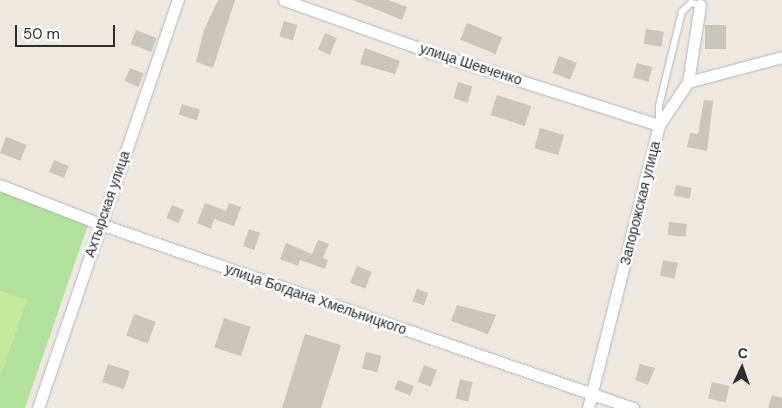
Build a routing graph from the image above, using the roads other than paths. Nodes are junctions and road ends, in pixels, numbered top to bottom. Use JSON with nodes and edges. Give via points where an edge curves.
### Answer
{"nodes":[{"id":1,"x":178,"y":0,"type":"edge"},
{"id":2,"x":284,"y":0,"type":"edge"},
{"id":3,"x":700,"y":5,"type":"joint"},
{"id":4,"x":782,"y":57,"type":"edge"},
{"id":5,"x":688,"y":82,"type":"junction"},
{"id":6,"x":659,"y":125,"type":"junction"},
{"id":7,"x":0,"y":185,"type":"edge"},
{"id":8,"x":100,"y":224,"type":"junction"},
{"id":9,"x":594,"y":395,"type":"junction"},
{"id":10,"x":38,"y":408,"type":"edge"},
{"id":11,"x":588,"y":408,"type":"edge"},
{"id":12,"x":633,"y":408,"type":"edge"}],
"edges":[{"from":1,"to":8,"type":"street","name":"Ахтырская улица"},
{"from":2,"to":6,"type":"street","name":"улица Шевченко","via":[[430,52]]},
{"from":3,"to":5,"type":"street","name":"Запорожская улица"},
{"from":3,"to":6,"type":"lane","via":[[691,3],[682,12],[659,106]]},
{"from":4,"to":5,"type":"street"},
{"from":5,"to":6,"type":"street","name":"Запорожская улица"},
{"from":6,"to":9,"type":"street","name":"Запорожская улица"},
{"from":7,"to":8,"type":"street","name":"улица Богдана Хмельницкого"},
{"from":8,"to":9,"type":"street","name":"улица Богдана Хмельницкого"},
{"from":8,"to":10,"type":"street","name":"Ахтырская улица"},
{"from":9,"to":11,"type":"street","name":"Запорожская улица"},
{"from":9,"to":12,"type":"street","name":"улица Богдана Хмельницкого"}]}
